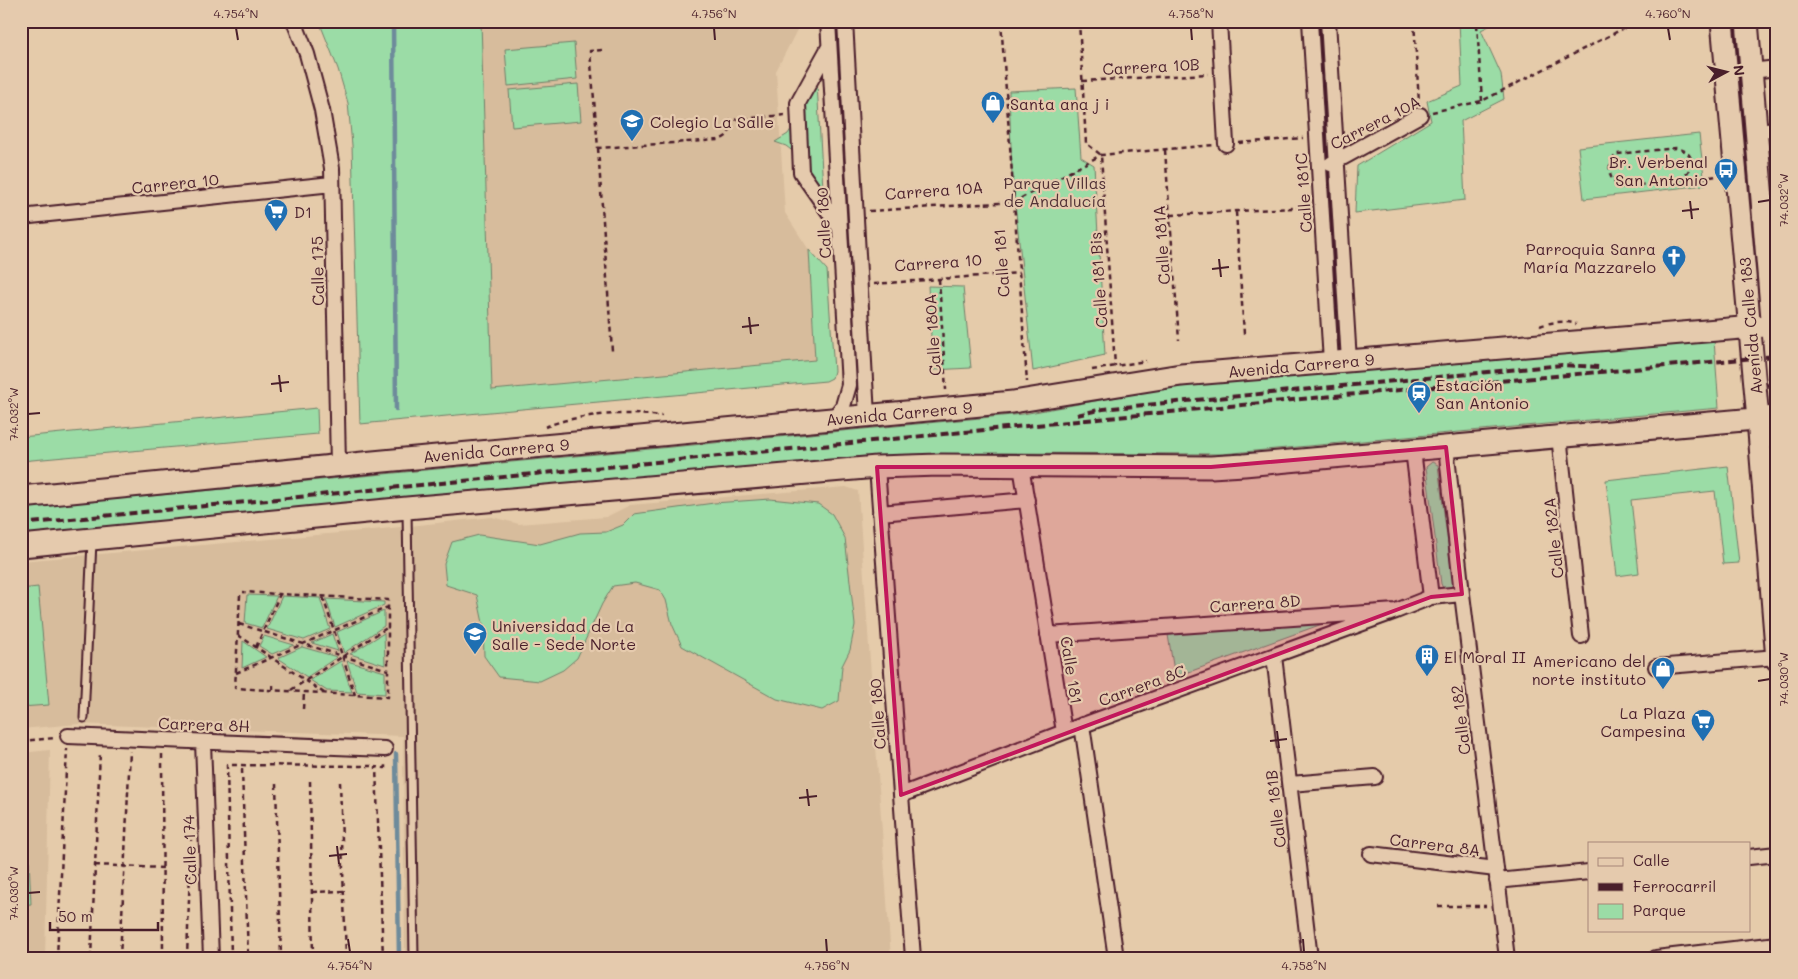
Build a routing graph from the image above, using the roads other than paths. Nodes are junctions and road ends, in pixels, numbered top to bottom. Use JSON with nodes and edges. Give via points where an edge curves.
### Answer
{"nodes":[{"id":1,"x":294,"y":21,"type":"edge"},
{"id":2,"x":828,"y":21,"type":"edge"},
{"id":3,"x":845,"y":21,"type":"edge"},
{"id":4,"x":1219,"y":21,"type":"edge"},
{"id":5,"x":1310,"y":21,"type":"edge"},
{"id":6,"x":1328,"y":21,"type":"edge"},
{"id":7,"x":1722,"y":21,"type":"edge"},
{"id":8,"x":1747,"y":21,"type":"edge"},
{"id":9,"x":830,"y":46,"type":"junction"},
{"id":10,"x":1777,"y":68,"type":"edge"},
{"id":11,"x":1751,"y":71,"type":"junction"},
{"id":12,"x":1420,"y":115,"type":"road end"},
{"id":13,"x":1767,"y":130,"type":"edge"},
{"id":14,"x":1226,"y":144,"type":"road end"},
{"id":15,"x":1337,"y":160,"type":"junction"},
{"id":16,"x":1319,"y":170,"type":"junction"},
{"id":17,"x":332,"y":184,"type":"junction"},
{"id":18,"x":21,"y":216,"type":"edge"},
{"id":19,"x":1770,"y":220,"type":"edge"},
{"id":20,"x":840,"y":229,"type":"junction"},
{"id":21,"x":1775,"y":325,"type":"edge"},
{"id":22,"x":1750,"y":327,"type":"junction"},
{"id":23,"x":1340,"y":361,"type":"junction"},
{"id":24,"x":1777,"y":378,"type":"edge"},
{"id":25,"x":867,"y":416,"type":"junction"},
{"id":26,"x":1767,"y":418,"type":"edge"},
{"id":27,"x":833,"y":419,"type":"junction"},
{"id":28,"x":1560,"y":436,"type":"junction"},
{"id":29,"x":1446,"y":447,"type":"junction"},
{"id":30,"x":1412,"y":450,"type":"junction"},
{"id":31,"x":338,"y":465,"type":"junction"},
{"id":32,"x":1021,"y":466,"type":"junction"},
{"id":33,"x":877,"y":467,"type":"junction"},
{"id":34,"x":21,"y":497,"type":"edge"},
{"id":35,"x":1027,"y":500,"type":"junction"},
{"id":36,"x":407,"y":508,"type":"junction"},
{"id":37,"x":880,"y":513,"type":"junction"},
{"id":38,"x":93,"y":538,"type":"junction"},
{"id":39,"x":21,"y":546,"type":"edge"},
{"id":40,"x":1462,"y":594,"type":"junction"},
{"id":41,"x":1430,"y":597,"type":"junction"},
{"id":42,"x":1396,"y":611,"type":"junction"},
{"id":43,"x":1048,"y":635,"type":"junction"},
{"id":44,"x":1581,"y":636,"type":"dead end"},
{"id":45,"x":1274,"y":656,"type":"junction"},
{"id":46,"x":1777,"y":659,"type":"edge"},
{"id":47,"x":1656,"y":667,"type":"dead end"},
{"id":48,"x":84,"y":718,"type":"dead end"},
{"id":49,"x":1082,"y":725,"type":"junction"},
{"id":50,"x":1064,"y":732,"type":"junction"},
{"id":51,"x":68,"y":736,"type":"road end"},
{"id":52,"x":203,"y":742,"type":"junction"},
{"id":53,"x":385,"y":749,"type":"road end"},
{"id":54,"x":1375,"y":777,"type":"dead end"},
{"id":55,"x":1290,"y":784,"type":"junction"},
{"id":56,"x":901,"y":795,"type":"junction"},
{"id":57,"x":1371,"y":854,"type":"dead end"},
{"id":58,"x":1777,"y":854,"type":"edge"},
{"id":59,"x":1750,"y":857,"type":"edge"},
{"id":60,"x":1588,"y":872,"type":"edge"},
{"id":61,"x":1497,"y":875,"type":"junction"},
{"id":62,"x":1777,"y":944,"type":"edge"},
{"id":63,"x":210,"y":958,"type":"edge"},
{"id":64,"x":414,"y":958,"type":"edge"},
{"id":65,"x":913,"y":958,"type":"edge"},
{"id":66,"x":1116,"y":958,"type":"edge"},
{"id":67,"x":1310,"y":958,"type":"edge"},
{"id":68,"x":1506,"y":958,"type":"edge"},
{"id":69,"x":1656,"y":958,"type":"edge"}],
"edges":[{"from":1,"to":17,"type":"street","name":"Calle 175","via":[[322,110]]},
{"from":2,"to":9,"type":"street","name":"Calle 180"},
{"from":3,"to":25,"type":"street","name":"Calle 180"},
{"from":4,"to":14,"type":"street"},
{"from":5,"to":16,"type":"street","name":"Calle 181C"},
{"from":6,"to":15,"type":"street"},
{"from":7,"to":22,"type":"main road","name":"Avenida Calle 183"},
{"from":8,"to":11,"type":"main road","name":"Avenida Calle 183"},
{"from":9,"to":20,"type":"street","name":"Calle 180"},
{"from":9,"to":20,"type":"street","via":[[798,103],[802,172]]},
{"from":10,"to":11,"type":"street"},
{"from":11,"to":13,"type":"main road","name":"Avenida Calle 183"},
{"from":12,"to":15,"type":"street","name":"Carrera 10A"},
{"from":13,"to":19,"type":"main road","name":"Avenida Calle 183"},
{"from":15,"to":16,"type":"street","name":"Carrera 10A"},
{"from":15,"to":23,"type":"street"},
{"from":16,"to":23,"type":"street","name":"Calle 181C"},
{"from":17,"to":18,"type":"street","name":"Carrera 10"},
{"from":17,"to":31,"type":"street","name":"Calle 175"},
{"from":19,"to":21,"type":"main road","name":"Avenida Calle 183"},
{"from":20,"to":27,"type":"street","name":"Calle 180","via":[[849,385],[843,406]]},
{"from":21,"to":22,"type":"main road","name":"Avenida Carrera 9"},
{"from":21,"to":24,"type":"main road","name":"Avenida Calle 183"},
{"from":22,"to":23,"type":"main road","name":"Avenida Carrera 9"},
{"from":22,"to":26,"type":"main road","name":"Avenida Calle 183"},
{"from":23,"to":25,"type":"main road","name":"Avenida Carrera 9","via":[[1181,375],[1013,402]]},
{"from":25,"to":27,"type":"main road","name":"Avenida Carrera 9"},
{"from":26,"to":28,"type":"main road"},
{"from":26,"to":46,"type":"main road","name":"Avenida Calle 183"},
{"from":27,"to":31,"type":"main road","name":"Avenida Carrera 9"},
{"from":28,"to":29,"type":"main road"},
{"from":28,"to":44,"type":"street","name":"Calle 182A"},
{"from":29,"to":30,"type":"main road"},
{"from":29,"to":40,"type":"street","name":"Calle 182"},
{"from":30,"to":32,"type":"main road","via":[[1211,467]]},
{"from":30,"to":41,"type":"street"},
{"from":31,"to":34,"type":"main road","name":"Avenida Carrera 9"},
{"from":32,"to":33,"type":"main road"},
{"from":32,"to":35,"type":"street","name":"Calle 181"},
{"from":33,"to":36,"type":"main road"},
{"from":33,"to":37,"type":"street","name":"Calle 180"},
{"from":35,"to":37,"type":"street"},
{"from":35,"to":43,"type":"street","name":"Calle 181"},
{"from":36,"to":38,"type":"main road"},
{"from":36,"to":64,"type":"lane"},
{"from":37,"to":56,"type":"street","name":"Calle 180"},
{"from":38,"to":39,"type":"main road"},
{"from":38,"to":48,"type":"lane"},
{"from":40,"to":41,"type":"street","name":"Carrera 8D"},
{"from":40,"to":61,"type":"street","name":"Calle 182"},
{"from":41,"to":42,"type":"street","name":"Carrera 8D"},
{"from":42,"to":43,"type":"street","name":"Carrera 8D"},
{"from":42,"to":45,"type":"street","name":"Carrera 8C"},
{"from":43,"to":50,"type":"street","name":"Calle 181"},
{"from":45,"to":49,"type":"street","name":"Carrera 8C"},
{"from":45,"to":55,"type":"street","name":"Calle 181B"},
{"from":46,"to":47,"type":"street"},
{"from":49,"to":50,"type":"street","name":"Carrera 8C"},
{"from":49,"to":66,"type":"street","name":"Calle 181"},
{"from":50,"to":56,"type":"street","name":"Carrera 8C"},
{"from":51,"to":52,"type":"street","name":"Carrera 8H"},
{"from":52,"to":53,"type":"street","name":"Carrera 8H"},
{"from":52,"to":63,"type":"street","name":"Calle 174"},
{"from":54,"to":55,"type":"street"},
{"from":55,"to":67,"type":"street","name":"Calle 181B"},
{"from":56,"to":65,"type":"street","name":"Calle 180"},
{"from":57,"to":61,"type":"street","name":"Carrera 8A"},
{"from":58,"to":59,"type":"street"},
{"from":60,"to":61,"type":"street","name":"Carrera 8A"},
{"from":61,"to":68,"type":"street","name":"Calle 182"},
{"from":62,"to":69,"type":"street"}]}
